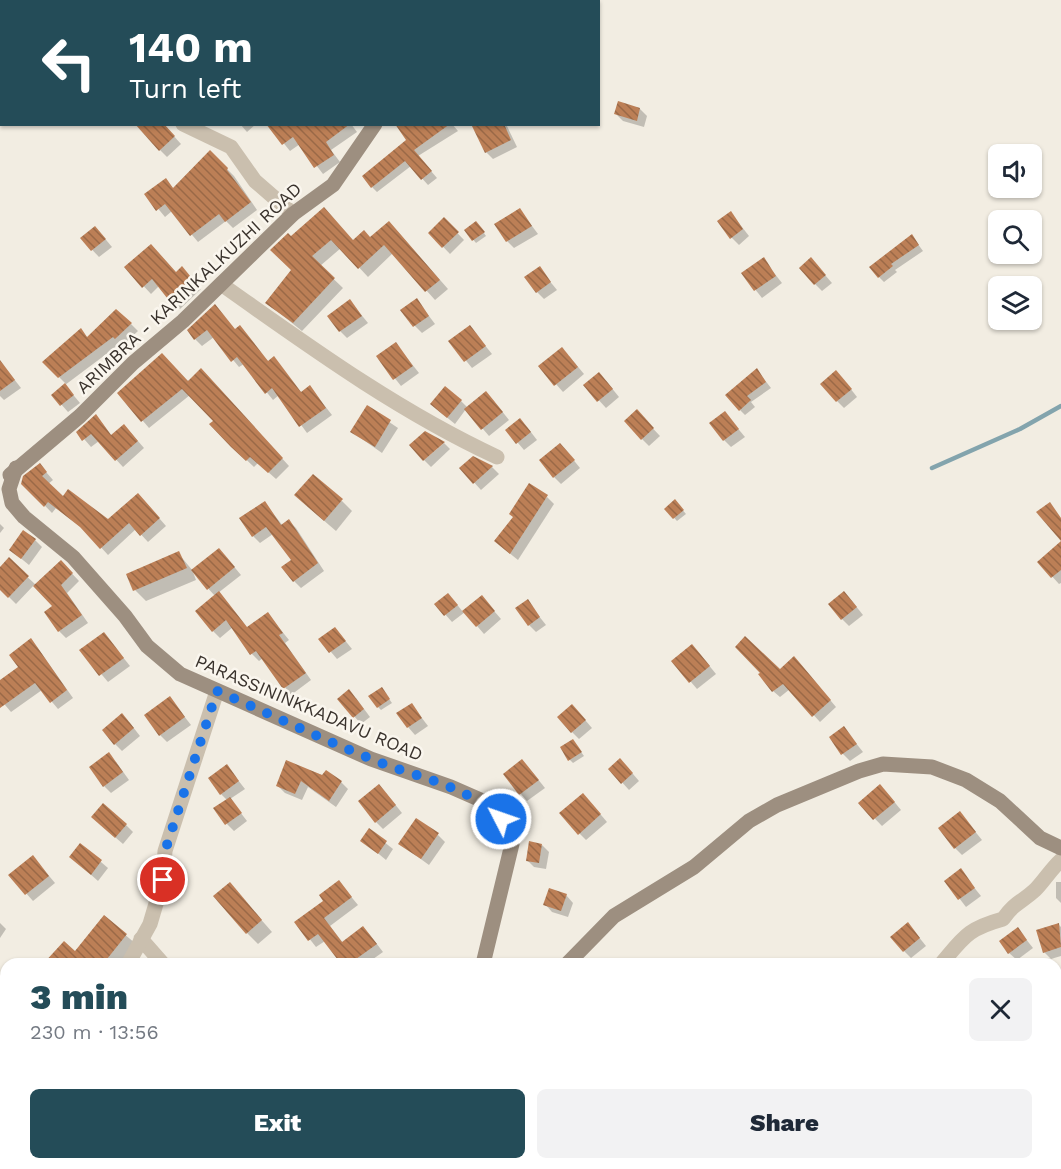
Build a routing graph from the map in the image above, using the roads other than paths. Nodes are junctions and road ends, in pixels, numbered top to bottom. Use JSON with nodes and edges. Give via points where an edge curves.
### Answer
{"nodes":[{"id":1,"x":187,"y":126,"type":"edge"},
{"id":2,"x":374,"y":126,"type":"edge"},
{"id":3,"x":293,"y":214,"type":"junction"},
{"id":4,"x":221,"y":285,"type":"junction"},
{"id":5,"x":497,"y":457,"type":"dead end"},
{"id":6,"x":16,"y":468,"type":"junction"},
{"id":7,"x":0,"y":486,"type":"edge"},
{"id":8,"x":217,"y":691,"type":"junction"},
{"id":9,"x":1061,"y":848,"type":"edge"},
{"id":10,"x":1061,"y":860,"type":"edge"},
{"id":11,"x":141,"y":939,"type":"junction"},
{"id":12,"x":131,"y":958,"type":"edge"},
{"id":13,"x":158,"y":958,"type":"edge"},
{"id":14,"x":484,"y":958,"type":"edge"},
{"id":15,"x":573,"y":958,"type":"edge"},
{"id":16,"x":946,"y":958,"type":"edge"}],
"edges":[{"from":1,"to":3,"type":"street","via":[[231,147],[255,181]]},
{"from":2,"to":3,"type":"main road","name":"ARIMBRA - KARINKALKUZHI ROAD","via":[[333,185]]},
{"from":3,"to":4,"type":"main road","name":"ARIMBRA - KARINKALKUZHI ROAD"},
{"from":4,"to":5,"type":"street","via":[[354,378]]},
{"from":4,"to":6,"type":"main road","name":"ARIMBRA - KARINKALKUZHI ROAD","via":[[80,416]]},
{"from":6,"to":7,"type":"main road","name":"ARIMBRA - KARINKALKUZHI ROAD"},
{"from":6,"to":8,"type":"main road","name":"PARASSININKKADAVU ROAD","via":[[9,489],[16,509],[92,576],[147,646],[180,674]]},
{"from":8,"to":11,"type":"street","via":[[168,841],[163,880],[150,924]]},
{"from":8,"to":14,"type":"main road","name":"PARASSININKKADAVU ROAD","via":[[371,759],[483,801],[501,819],[512,844]]},
{"from":9,"to":15,"type":"main road","via":[[1040,838],[1000,801],[966,780],[932,767],[883,764],[777,805],[749,821],[693,867],[614,916]]},
{"from":10,"to":16,"type":"street","via":[[1035,890],[1013,904],[1003,919],[978,926]]},
{"from":11,"to":12,"type":"street"},
{"from":11,"to":13,"type":"street"}]}
